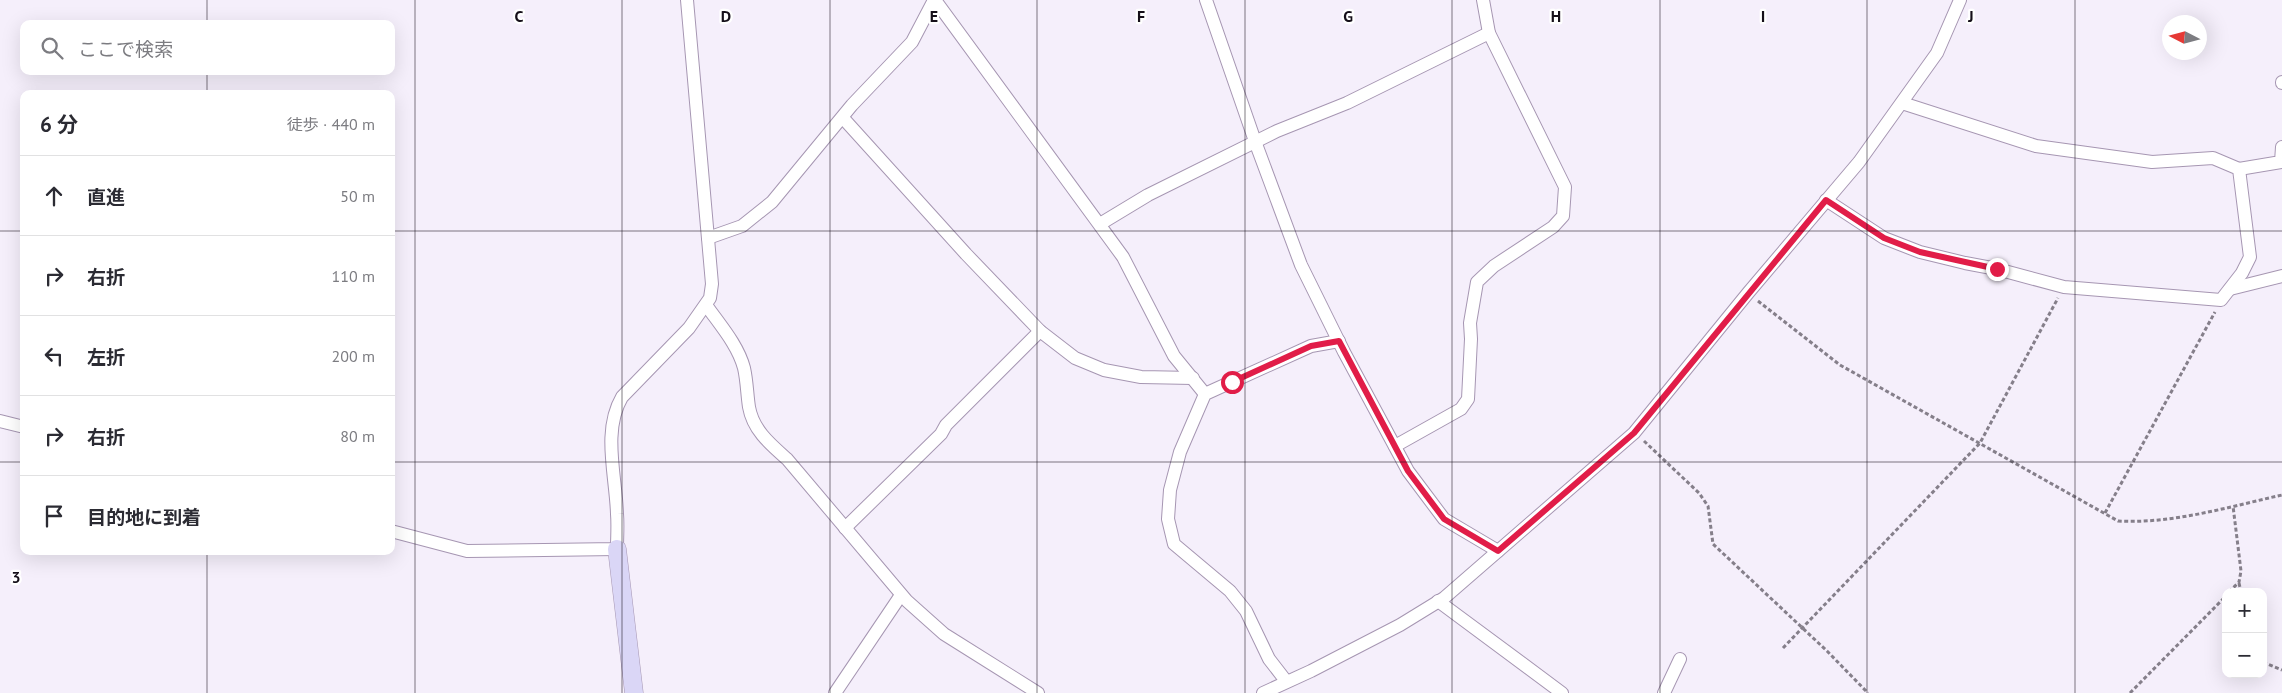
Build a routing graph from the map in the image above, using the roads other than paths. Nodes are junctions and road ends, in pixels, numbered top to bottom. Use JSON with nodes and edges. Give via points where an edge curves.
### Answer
{"nodes":[{"id":1,"x":687,"y":0,"type":"edge"},
{"id":2,"x":935,"y":0,"type":"edge"},
{"id":3,"x":1206,"y":0,"type":"edge"},
{"id":4,"x":1483,"y":0,"type":"edge"},
{"id":5,"x":1960,"y":0,"type":"edge"},
{"id":6,"x":1489,"y":33,"type":"junction"},
{"id":7,"x":1902,"y":103,"type":"junction"},
{"id":8,"x":843,"y":118,"type":"junction"},
{"id":9,"x":1256,"y":143,"type":"junction"},
{"id":10,"x":2282,"y":147,"type":"edge"},
{"id":11,"x":2240,"y":168,"type":"junction"},
{"id":12,"x":1826,"y":200,"type":"junction"},
{"id":13,"x":1100,"y":224,"type":"junction"},
{"id":14,"x":708,"y":238,"type":"junction"},
{"id":15,"x":2282,"y":276,"type":"edge"},
{"id":16,"x":2230,"y":289,"type":"junction"},
{"id":17,"x":706,"y":305,"type":"junction"},
{"id":18,"x":1040,"y":331,"type":"junction"},
{"id":19,"x":1339,"y":341,"type":"junction"},
{"id":20,"x":1193,"y":378,"type":"junction"},
{"id":21,"x":1205,"y":394,"type":"junction"},
{"id":22,"x":0,"y":421,"type":"edge"},
{"id":23,"x":20,"y":426,"type":"edge"},
{"id":24,"x":1395,"y":446,"type":"junction"},
{"id":25,"x":845,"y":528,"type":"junction"},
{"id":26,"x":395,"y":533,"type":"edge"},
{"id":27,"x":617,"y":548,"type":"junction"},
{"id":28,"x":1498,"y":551,"type":"junction"},
{"id":29,"x":901,"y":595,"type":"junction"},
{"id":30,"x":1438,"y":602,"type":"junction"},
{"id":31,"x":1680,"y":659,"type":"dead end"},
{"id":32,"x":1286,"y":681,"type":"junction"},
{"id":33,"x":634,"y":693,"type":"edge"},
{"id":34,"x":835,"y":693,"type":"edge"},
{"id":35,"x":1038,"y":693,"type":"edge"},
{"id":36,"x":1263,"y":693,"type":"edge"},
{"id":37,"x":1562,"y":693,"type":"edge"},
{"id":38,"x":1664,"y":693,"type":"edge"}],
"edges":[{"from":1,"to":14,"type":"street"},
{"from":2,"to":8,"type":"street","via":[[912,42]]},
{"from":2,"to":13,"type":"street"},
{"from":3,"to":9,"type":"street"},
{"from":4,"to":6,"type":"street"},
{"from":5,"to":7,"type":"street","via":[[1937,54]]},
{"from":6,"to":9,"type":"street","via":[[1347,103],[1277,131]]},
{"from":6,"to":24,"type":"street","via":[[1565,187],[1563,216],[1553,227],[1494,266],[1477,282],[1470,323],[1468,399],[1461,409]]},
{"from":7,"to":11,"type":"street","via":[[2036,146],[2152,162],[2213,158]]},
{"from":7,"to":12,"type":"street","via":[[1859,162]]},
{"from":8,"to":14,"type":"street","via":[[772,202],[754,218],[730,232]]},
{"from":8,"to":18,"type":"street"},
{"from":9,"to":13,"type":"street","via":[[1148,195]]},
{"from":9,"to":19,"type":"street","via":[[1301,265]]},
{"from":10,"to":11,"type":"street","via":[[2281,162]]},
{"from":11,"to":16,"type":"street","via":[[2250,257]]},
{"from":12,"to":16,"type":"street","via":[[1884,238],[1920,252],[2064,287],[2221,300]]},
{"from":12,"to":28,"type":"street","via":[[1634,433]]},
{"from":13,"to":20,"type":"street","via":[[1123,257],[1174,356]]},
{"from":14,"to":17,"type":"street","via":[[712,284]]},
{"from":15,"to":16,"type":"street"},
{"from":17,"to":25,"type":"street","via":[[740,356],[755,426]]},
{"from":17,"to":27,"type":"street","via":[[689,328],[616,406],[612,432]]},
{"from":18,"to":20,"type":"street","via":[[1076,358],[1104,370],[1141,377]]},
{"from":18,"to":25,"type":"street"},
{"from":19,"to":21,"type":"street","via":[[1311,346]]},
{"from":19,"to":24,"type":"street"},
{"from":20,"to":21,"type":"street"},
{"from":21,"to":32,"type":"street","via":[[1180,452],[1170,490],[1168,519],[1174,544],[1230,591],[1246,611],[1269,659]]},
{"from":22,"to":23,"type":"street"},
{"from":24,"to":28,"type":"street","via":[[1408,471],[1444,519]]},
{"from":25,"to":29,"type":"street"},
{"from":26,"to":27,"type":"street","via":[[467,551]]},
{"from":27,"to":33,"type":"street"},
{"from":28,"to":30,"type":"street"},
{"from":29,"to":34,"type":"street"},
{"from":29,"to":35,"type":"street","via":[[944,634]]},
{"from":30,"to":32,"type":"street","via":[[1400,625]]},
{"from":30,"to":37,"type":"street"},
{"from":31,"to":38,"type":"street"},
{"from":32,"to":36,"type":"street"}]}
